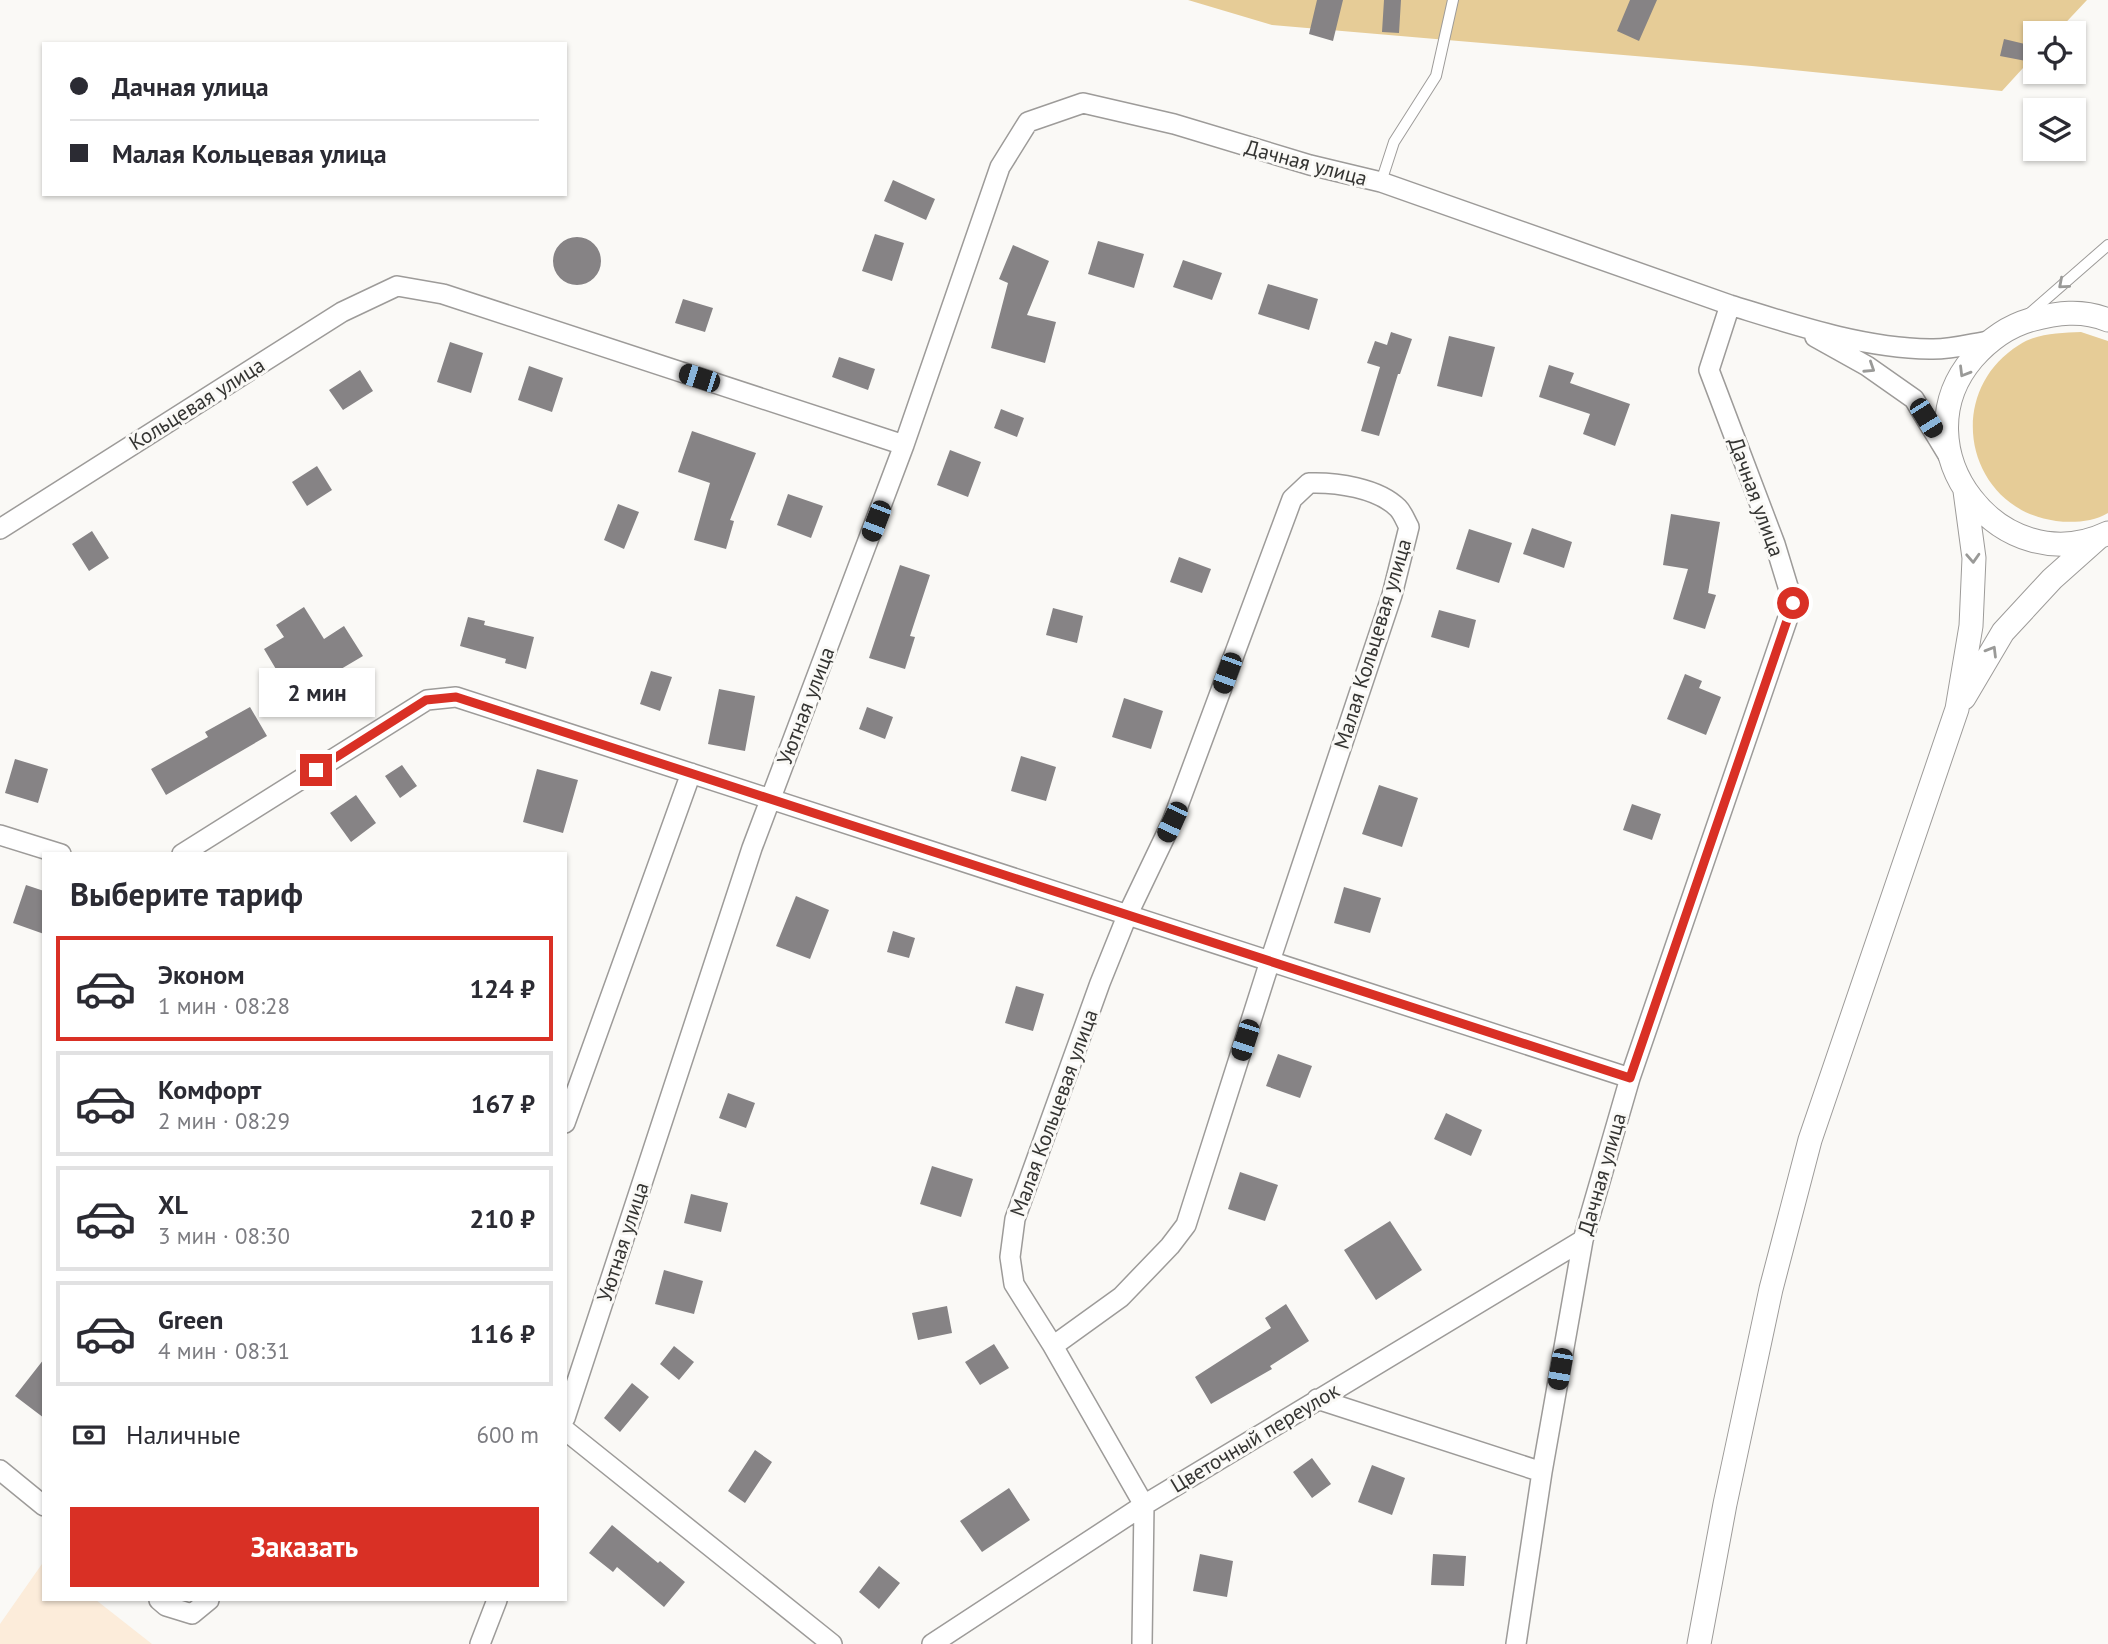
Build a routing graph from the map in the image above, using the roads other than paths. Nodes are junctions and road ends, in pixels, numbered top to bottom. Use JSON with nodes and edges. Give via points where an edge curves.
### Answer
{"nodes":[{"id":1,"x":1453,"y":0,"type":"edge"},
{"id":2,"x":1028,"y":122,"type":"joint"},
{"id":3,"x":1381,"y":182,"type":"junction"},
{"id":4,"x":2108,"y":245,"type":"edge"},
{"id":5,"x":1730,"y":305,"type":"junction"},
{"id":6,"x":2108,"y":320,"type":"edge"},
{"id":7,"x":1789,"y":323,"type":"junction"},
{"id":8,"x":2018,"y":323,"type":"junction"},
{"id":9,"x":1988,"y":341,"type":"junction"},
{"id":10,"x":904,"y":445,"type":"junction"},
{"id":11,"x":1949,"y":457,"type":"junction"},
{"id":12,"x":1965,"y":491,"type":"junction"},
{"id":13,"x":0,"y":529,"type":"edge"},
{"id":14,"x":2104,"y":535,"type":"edge"},
{"id":15,"x":1957,"y":709,"type":"junction"},
{"id":16,"x":691,"y":773,"type":"junction"},
{"id":17,"x":771,"y":798,"type":"junction"},
{"id":18,"x":0,"y":835,"type":"edge"},
{"id":19,"x":55,"y":852,"type":"edge"},
{"id":20,"x":185,"y":852,"type":"edge"},
{"id":21,"x":1127,"y":916,"type":"junction"},
{"id":22,"x":1270,"y":961,"type":"junction"},
{"id":23,"x":1630,"y":1078,"type":"junction"},
{"id":24,"x":567,"y":1117,"type":"edge"},
{"id":25,"x":1583,"y":1240,"type":"junction"},
{"id":26,"x":1053,"y":1346,"type":"junction"},
{"id":27,"x":1317,"y":1399,"type":"junction"},
{"id":28,"x":567,"y":1412,"type":"edge"},
{"id":29,"x":567,"y":1432,"type":"edge"},
{"id":30,"x":0,"y":1470,"type":"edge"},
{"id":31,"x":1542,"y":1472,"type":"junction"},
{"id":32,"x":42,"y":1504,"type":"edge"},
{"id":33,"x":1144,"y":1505,"type":"junction"},
{"id":34,"x":160,"y":1601,"type":"edge"},
{"id":35,"x":208,"y":1601,"type":"edge"},
{"id":36,"x":497,"y":1601,"type":"edge"},
{"id":37,"x":480,"y":1644,"type":"edge"},
{"id":38,"x":832,"y":1644,"type":"edge"},
{"id":39,"x":932,"y":1644,"type":"edge"},
{"id":40,"x":1142,"y":1644,"type":"edge"},
{"id":41,"x":1516,"y":1644,"type":"edge"},
{"id":42,"x":1699,"y":1644,"type":"edge"}],
"edges":[{"from":1,"to":3,"type":"lane","via":[[1436,76],[1394,142]]},
{"from":2,"to":3,"type":"street","name":"Дачная улица","via":[[1083,103]]},
{"from":2,"to":10,"type":"street","name":"Уютная улица","via":[[1000,167]]},
{"from":3,"to":5,"type":"street","name":"Дачная улица"},
{"from":4,"to":8,"type":"lane","one_way":true},
{"from":5,"to":7,"type":"street"},
{"from":5,"to":23,"type":"street","name":"Дачная улица","via":[[1709,370],[1793,603]]},
{"from":6,"to":8,"type":"street","via":[[2094,314],[2059,312]]},
{"from":7,"to":9,"type":"street","via":[[1877,345],[1932,350]]},
{"from":7,"to":11,"type":"street","one_way":true,"via":[[1867,366],[1914,399]]},
{"from":8,"to":9,"type":"street"},
{"from":9,"to":11,"type":"street","one_way":true,"via":[[1967,365],[1953,392],[1947,423]]},
{"from":10,"to":13,"type":"street","name":"Кольцевая улица","via":[[443,294],[397,286],[342,312]]},
{"from":10,"to":17,"type":"street","name":"Уютная улица"},
{"from":11,"to":12,"type":"street"},
{"from":12,"to":14,"type":"street","via":[[2010,533],[2063,544]]},
{"from":12,"to":15,"type":"street","one_way":true,"via":[[1974,558],[1972,613]]},
{"from":15,"to":14,"type":"street","one_way":true,"via":[[2003,632],[2052,579]]},
{"from":15,"to":42,"type":"street","via":[[1810,1140],[1771,1289]]},
{"from":16,"to":17,"type":"street"},
{"from":16,"to":20,"type":"street","via":[[456,697],[426,700]]},
{"from":16,"to":24,"type":"street"},
{"from":17,"to":21,"type":"street"},
{"from":17,"to":28,"type":"street","name":"Уютная улица"},
{"from":18,"to":19,"type":"street"},
{"from":21,"to":22,"type":"street"},
{"from":21,"to":22,"type":"street","name":"Малая Кольцевая улица","via":[[1172,822],[1292,499],[1309,483],[1333,482],[1379,496],[1399,509],[1409,527],[1405,547]]},
{"from":21,"to":26,"type":"street","name":"Малая Кольцевая улица","via":[[1015,1219],[1010,1257],[1014,1284]]},
{"from":22,"to":23,"type":"street"},
{"from":22,"to":26,"type":"street","name":"Малая Кольцевая улица","via":[[1186,1225],[1121,1297]]},
{"from":23,"to":25,"type":"street","name":"Дачная улица"},
{"from":25,"to":27,"type":"street","name":"Цветочный переулок"},
{"from":25,"to":31,"type":"street","name":"Дачная улица"},
{"from":26,"to":33,"type":"street","name":"Малая Кольцевая улица"},
{"from":27,"to":31,"type":"street"},
{"from":27,"to":33,"type":"street","name":"Цветочный переулок"},
{"from":29,"to":38,"type":"street"},
{"from":30,"to":32,"type":"street"},
{"from":31,"to":41,"type":"street","name":"Дачная улица"},
{"from":33,"to":39,"type":"street","name":"Цветочный переулок"},
{"from":33,"to":40,"type":"street"},
{"from":34,"to":35,"type":"street","via":[[192,1614]]},
{"from":36,"to":37,"type":"street"}]}
